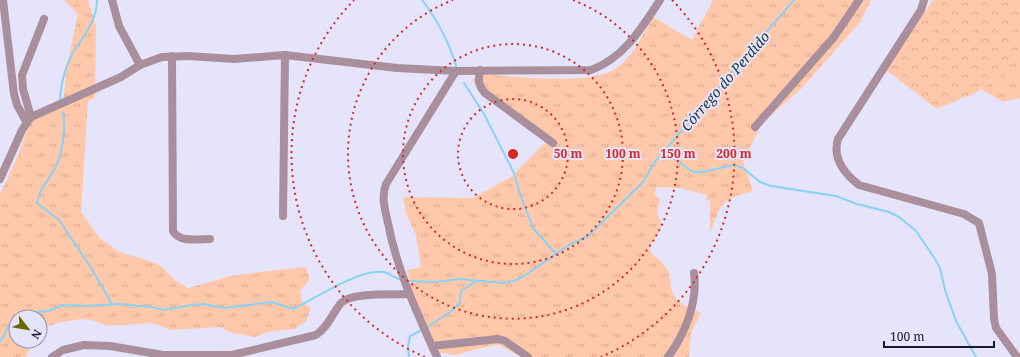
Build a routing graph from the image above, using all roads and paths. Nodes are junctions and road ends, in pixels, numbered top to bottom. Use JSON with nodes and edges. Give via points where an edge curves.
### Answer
{"nodes":[{"id":1,"x":3,"y":0,"type":"edge"},
{"id":2,"x":112,"y":0,"type":"edge"},
{"id":3,"x":660,"y":0,"type":"edge"},
{"id":4,"x":859,"y":0,"type":"edge"},
{"id":5,"x":924,"y":0,"type":"edge"},
{"id":6,"x":44,"y":19,"type":"dead end"},
{"id":7,"x":285,"y":55,"type":"junction"},
{"id":8,"x":172,"y":56,"type":"junction"},
{"id":9,"x":140,"y":65,"type":"junction"},
{"id":10,"x":480,"y":70,"type":"junction"},
{"id":11,"x":456,"y":71,"type":"junction"},
{"id":12,"x":29,"y":120,"type":"junction"},
{"id":13,"x":755,"y":127,"type":"dead end"},
{"id":14,"x":554,"y":144,"type":"dead end"},
{"id":15,"x":0,"y":179,"type":"edge"},
{"id":16,"x":283,"y":216,"type":"dead end"},
{"id":17,"x":210,"y":239,"type":"dead end"},
{"id":18,"x":694,"y":273,"type":"dead end"},
{"id":19,"x":409,"y":294,"type":"junction"},
{"id":20,"x":432,"y":346,"type":"junction"},
{"id":21,"x":52,"y":357,"type":"edge"},
{"id":22,"x":437,"y":357,"type":"edge"},
{"id":23,"x":528,"y":357,"type":"edge"},
{"id":24,"x":668,"y":357,"type":"edge"},
{"id":25,"x":1017,"y":357,"type":"edge"}],
"edges":[{"from":1,"to":12,"type":"street","via":[[14,94],[17,105]]},
{"from":2,"to":9,"type":"street","via":[[115,18]]},
{"from":3,"to":10,"type":"street","via":[[633,38],[606,65],[590,70]]},
{"from":4,"to":13,"type":"street","via":[[834,37]]},
{"from":5,"to":25,"type":"street","via":[[921,10],[838,139],[837,156],[850,178],[859,185],[964,214],[979,223],[992,274],[995,324]]},
{"from":6,"to":12,"type":"street","via":[[22,75]]},
{"from":7,"to":8,"type":"street","via":[[234,59]]},
{"from":7,"to":11,"type":"street","via":[[397,68]]},
{"from":7,"to":16,"type":"street"},
{"from":8,"to":9,"type":"street"},
{"from":8,"to":17,"type":"street","via":[[173,231],[182,239]]},
{"from":9,"to":12,"type":"street"},
{"from":10,"to":11,"type":"street"},
{"from":10,"to":14,"type":"street","via":[[478,81],[485,93]]},
{"from":11,"to":19,"type":"street","via":[[384,189],[393,250]]},
{"from":12,"to":15,"type":"street"},
{"from":18,"to":24,"type":"street","via":[[696,287],[693,306]]},
{"from":19,"to":20,"type":"street"},
{"from":19,"to":21,"type":"street","via":[[351,297],[341,304],[316,336],[241,354],[175,356],[110,346],[84,345],[63,350]]},
{"from":20,"to":22,"type":"street"},
{"from":20,"to":23,"type":"street","via":[[498,339]]}]}
